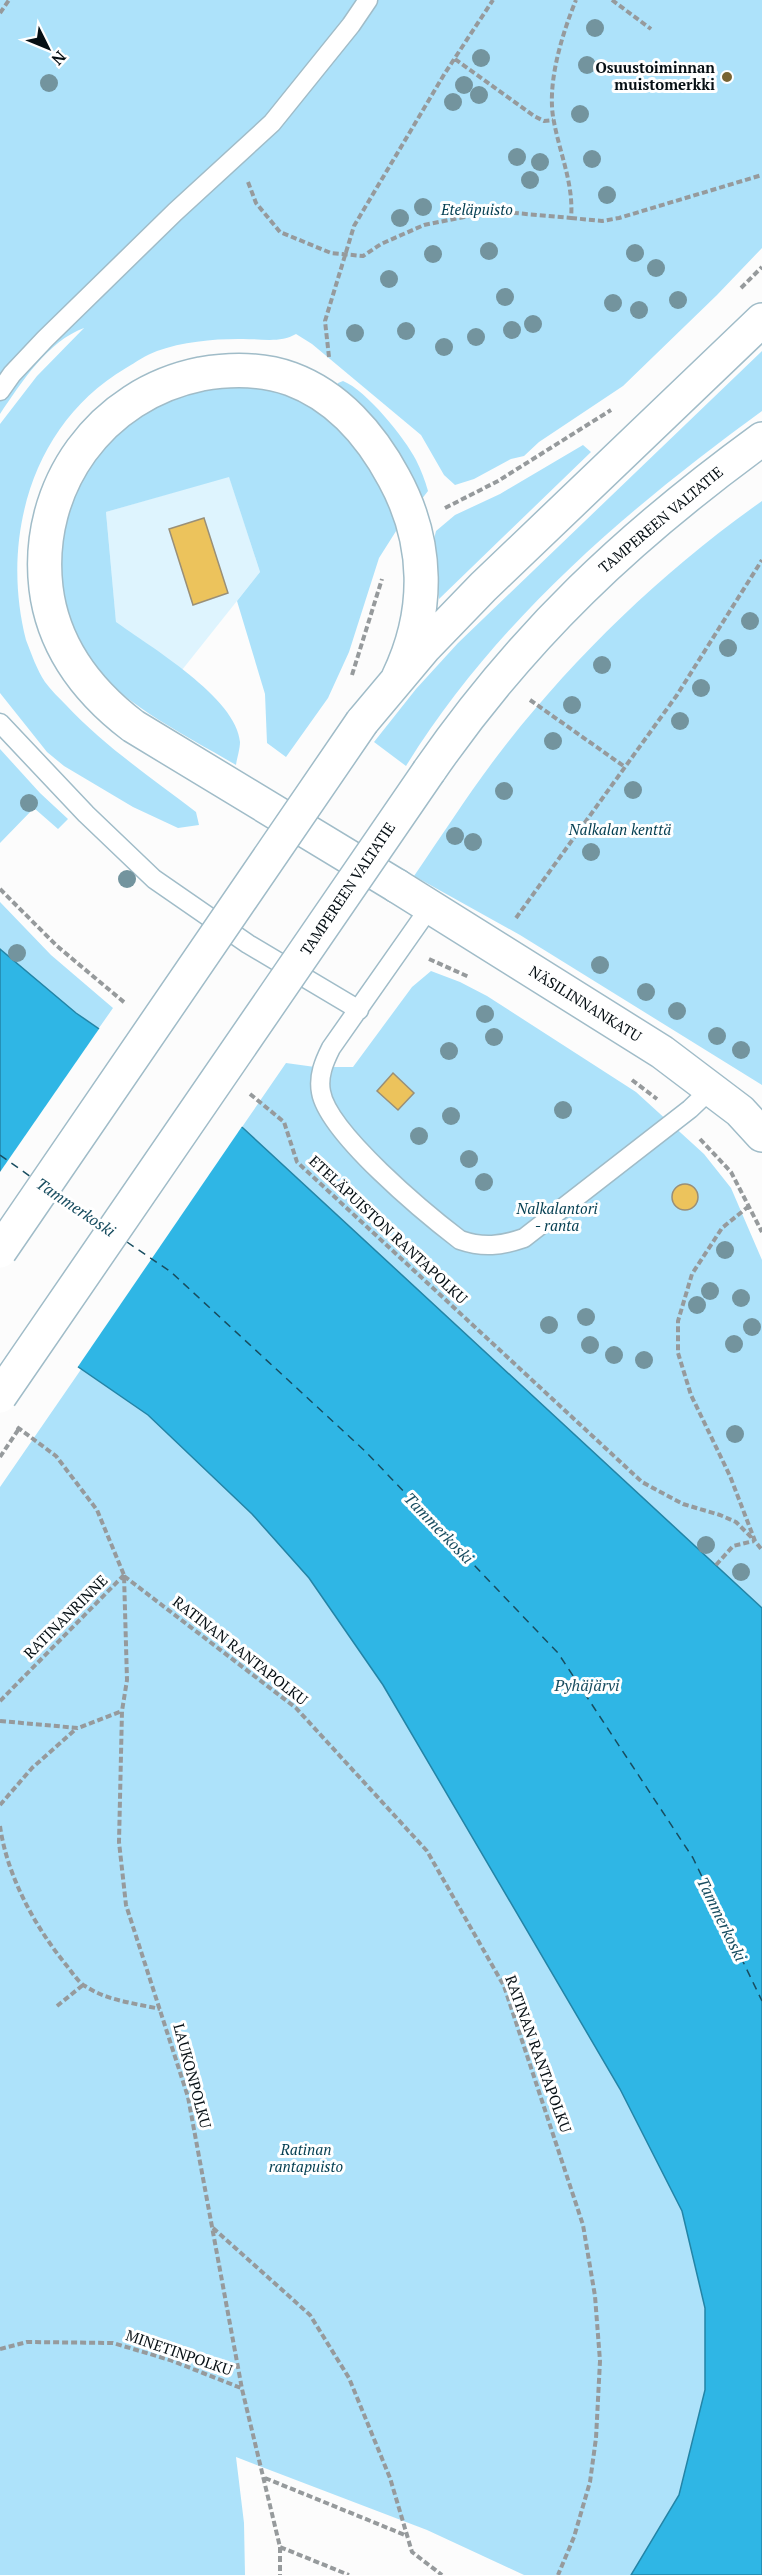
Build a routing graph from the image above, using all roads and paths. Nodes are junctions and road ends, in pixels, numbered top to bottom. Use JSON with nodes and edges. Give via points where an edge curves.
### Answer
{"nodes":[{"id":1,"x":9,"y":0,"type":"edge"},
{"id":2,"x":368,"y":0,"type":"edge"},
{"id":3,"x":493,"y":0,"type":"edge"},
{"id":4,"x":576,"y":0,"type":"edge"},
{"id":5,"x":612,"y":0,"type":"edge"},
{"id":6,"x":0,"y":13,"type":"edge"},
{"id":7,"x":651,"y":29,"type":"dead end"},
{"id":8,"x":455,"y":59,"type":"junction"},
{"id":9,"x":553,"y":120,"type":"junction"},
{"id":10,"x":248,"y":145,"type":"junction"},
{"id":11,"x":762,"y":174,"type":"edge"},
{"id":12,"x":571,"y":218,"type":"junction"},
{"id":13,"x":346,"y":254,"type":"junction"},
{"id":14,"x":762,"y":267,"type":"edge"},
{"id":15,"x":737,"y":293,"type":"dead end"},
{"id":16,"x":762,"y":320,"type":"edge"},
{"id":17,"x":323,"y":358,"type":"dead end"},
{"id":18,"x":329,"y":360,"type":"junction"},
{"id":19,"x":335,"y":363,"type":"dead end"},
{"id":20,"x":0,"y":391,"type":"edge"},
{"id":21,"x":617,"y":407,"type":"dead end"},
{"id":22,"x":762,"y":439,"type":"edge"},
{"id":23,"x":443,"y":497,"type":"dead end"},
{"id":24,"x":447,"y":507,"type":"junction"},
{"id":25,"x":438,"y":512,"type":"dead end"},
{"id":26,"x":762,"y":560,"type":"edge"},
{"id":27,"x":384,"y":574,"type":"dead end"},
{"id":28,"x":398,"y":678,"type":"junction"},
{"id":29,"x":349,"y":682,"type":"dead end"},
{"id":30,"x":535,"y":690,"type":"dead end"},
{"id":31,"x":0,"y":723,"type":"edge"},
{"id":32,"x":626,"y":767,"type":"junction"},
{"id":33,"x":0,"y":889,"type":"edge"},
{"id":34,"x":430,"y":907,"type":"junction"},
{"id":35,"x":404,"y":946,"type":"junction"},
{"id":36,"x":495,"y":949,"type":"junction"},
{"id":37,"x":127,"y":1004,"type":"dead end"},
{"id":38,"x":359,"y":1010,"type":"junction"},
{"id":39,"x":629,"y":1078,"type":"dead end"},
{"id":40,"x":241,"y":1088,"type":"dead end"},
{"id":41,"x":712,"y":1088,"type":"junction"},
{"id":42,"x":678,"y":1118,"type":"junction"},
{"id":43,"x":762,"y":1135,"type":"edge"},
{"id":44,"x":749,"y":1206,"type":"junction"},
{"id":45,"x":762,"y":1232,"type":"edge"},
{"id":46,"x":0,"y":1251,"type":"edge"},
{"id":47,"x":5,"y":1408,"type":"edge"},
{"id":48,"x":755,"y":1541,"type":"junction"},
{"id":49,"x":762,"y":1550,"type":"edge"},
{"id":50,"x":716,"y":1565,"type":"dead end"},
{"id":51,"x":124,"y":1575,"type":"junction"},
{"id":52,"x":0,"y":1701,"type":"edge"},
{"id":53,"x":122,"y":1712,"type":"junction"},
{"id":54,"x":0,"y":1721,"type":"edge"},
{"id":55,"x":78,"y":1728,"type":"junction"},
{"id":56,"x":0,"y":1805,"type":"edge"},
{"id":57,"x":0,"y":1826,"type":"edge"},
{"id":58,"x":83,"y":1985,"type":"junction"},
{"id":59,"x":57,"y":2006,"type":"dead end"},
{"id":60,"x":160,"y":2009,"type":"junction"},
{"id":61,"x":213,"y":2228,"type":"junction"},
{"id":62,"x":0,"y":2349,"type":"edge"},
{"id":63,"x":242,"y":2389,"type":"junction"},
{"id":64,"x":265,"y":2478,"type":"junction"},
{"id":65,"x":406,"y":2535,"type":"junction"},
{"id":66,"x":280,"y":2547,"type":"junction"},
{"id":67,"x":433,"y":2573,"type":"edge"},
{"id":68,"x":347,"y":2574,"type":"edge"},
{"id":69,"x":280,"y":2575,"type":"edge"},
{"id":70,"x":442,"y":2575,"type":"edge"},
{"id":71,"x":558,"y":2575,"type":"edge"}],
"edges":[{"from":1,"to":6,"type":"path"},
{"from":2,"to":10,"type":"lane","via":[[301,90]]},
{"from":3,"to":8,"type":"path"},
{"from":4,"to":9,"type":"path","via":[[561,43]]},
{"from":5,"to":7,"type":"path"},
{"from":8,"to":9,"type":"path","via":[[534,116]]},
{"from":8,"to":13,"type":"path","via":[[354,226]]},
{"from":9,"to":12,"type":"path","via":[[572,201]]},
{"from":10,"to":13,"type":"path","via":[[248,182],[255,203],[280,232],[331,253]]},
{"from":10,"to":20,"type":"lane","via":[[45,339]]},
{"from":11,"to":12,"type":"path","via":[[619,218]]},
{"from":12,"to":13,"type":"path","via":[[479,214],[424,225],[363,256]]},
{"from":13,"to":18,"type":"path","via":[[325,321]]},
{"from":14,"to":15,"type":"path"},
{"from":16,"to":28,"type":"main road","via":[[483,587]]},
{"from":17,"to":18,"type":"path"},
{"from":18,"to":19,"type":"path"},
{"from":21,"to":24,"type":"path","via":[[507,476]]},
{"from":22,"to":47,"type":"main road","name":"TAMPEREEN VALTATIE","bridge":true,"via":[[667,512],[573,597],[501,675],[458,730]]},
{"from":23,"to":24,"type":"path"},
{"from":24,"to":25,"type":"path"},
{"from":26,"to":32,"type":"path","via":[[710,645]]},
{"from":27,"to":29,"type":"path"},
{"from":28,"to":34,"type":"main road","name":"NÄSILINNANKATU","via":[[414,638],[422,596],[416,529],[398,484],[379,453],[357,424],[327,398],[291,379],[253,371],[214,372],[175,380],[118,412],[72,463],[61,484],[48,529],[45,574],[52,617],[79,673],[104,703],[133,726]]},
{"from":28,"to":46,"type":"main road","bridge":true,"via":[[362,722]]},
{"from":30,"to":32,"type":"path","via":[[527,698]]},
{"from":31,"to":38,"type":"lane","via":[[154,879],[239,939]]},
{"from":32,"to":36,"type":"path"},
{"from":33,"to":37,"type":"path","via":[[57,946]]},
{"from":34,"to":35,"type":"lane"},
{"from":34,"to":36,"type":"main road","name":"NÄSILINNANKATU"},
{"from":35,"to":36,"type":"path","via":[[476,980]]},
{"from":35,"to":38,"type":"lane"},
{"from":36,"to":41,"type":"main road","name":"NÄSILINNANKATU","via":[[662,1052]]},
{"from":38,"to":42,"type":"lane","via":[[331,1048],[323,1068],[321,1094],[327,1107],[339,1126],[392,1183],[460,1240],[474,1245],[492,1246],[524,1238]]},
{"from":39,"to":42,"type":"path"},
{"from":40,"to":48,"type":"path","name":"ETELÄPUISTON RANTAPOLKU","via":[[284,1122],[297,1162],[642,1482],[683,1504],[736,1522]]},
{"from":41,"to":42,"type":"lane"},
{"from":41,"to":43,"type":"main road","name":"NÄSILINNANKATU"},
{"from":42,"to":44,"type":"path","via":[[731,1172]]},
{"from":44,"to":45,"type":"path"},
{"from":44,"to":48,"type":"path","via":[[722,1228],[692,1274],[678,1321],[678,1353],[691,1395],[730,1476]]},
{"from":47,"to":51,"type":"path","via":[[56,1456],[97,1510]]},
{"from":48,"to":49,"type":"path"},
{"from":48,"to":50,"type":"path","via":[[733,1546]]},
{"from":51,"to":52,"type":"path","name":"RATINANRINNE"},
{"from":51,"to":53,"type":"path","name":"LAUKONPOLKU","via":[[127,1680]]},
{"from":51,"to":71,"type":"path","name":"RATINAN RANTAPOLKU","via":[[287,1701],[428,1851],[504,1986],[583,2225],[595,2296],[600,2361],[596,2438],[590,2482]]},
{"from":53,"to":55,"type":"path"},
{"from":53,"to":60,"type":"path","name":"LAUKONPOLKU","via":[[119,1842],[126,1905]]},
{"from":54,"to":55,"type":"path"},
{"from":55,"to":56,"type":"path","via":[[33,1768]]},
{"from":57,"to":58,"type":"path","via":[[23,1897],[52,1948]]},
{"from":58,"to":59,"type":"path"},
{"from":58,"to":60,"type":"path","via":[[109,1998]]},
{"from":60,"to":61,"type":"path","name":"LAUKONPOLKU","via":[[188,2097]]},
{"from":61,"to":63,"type":"path","name":"LAUKONPOLKU"},
{"from":61,"to":65,"type":"path","via":[[288,2292],[310,2314],[328,2342],[349,2378],[390,2478]]},
{"from":62,"to":63,"type":"path","name":"MINETINPOLKU","via":[[27,2342],[113,2343],[170,2360]]},
{"from":63,"to":64,"type":"path","name":"LAUKONPOLKU"},
{"from":64,"to":65,"type":"path"},
{"from":64,"to":66,"type":"path","name":"LAUKONPOLKU"},
{"from":65,"to":67,"type":"path","via":[[412,2552]]},
{"from":66,"to":68,"type":"path"},
{"from":66,"to":69,"type":"path","name":"LAUKONPOLKU"},
{"from":67,"to":70,"type":"path"}]}
